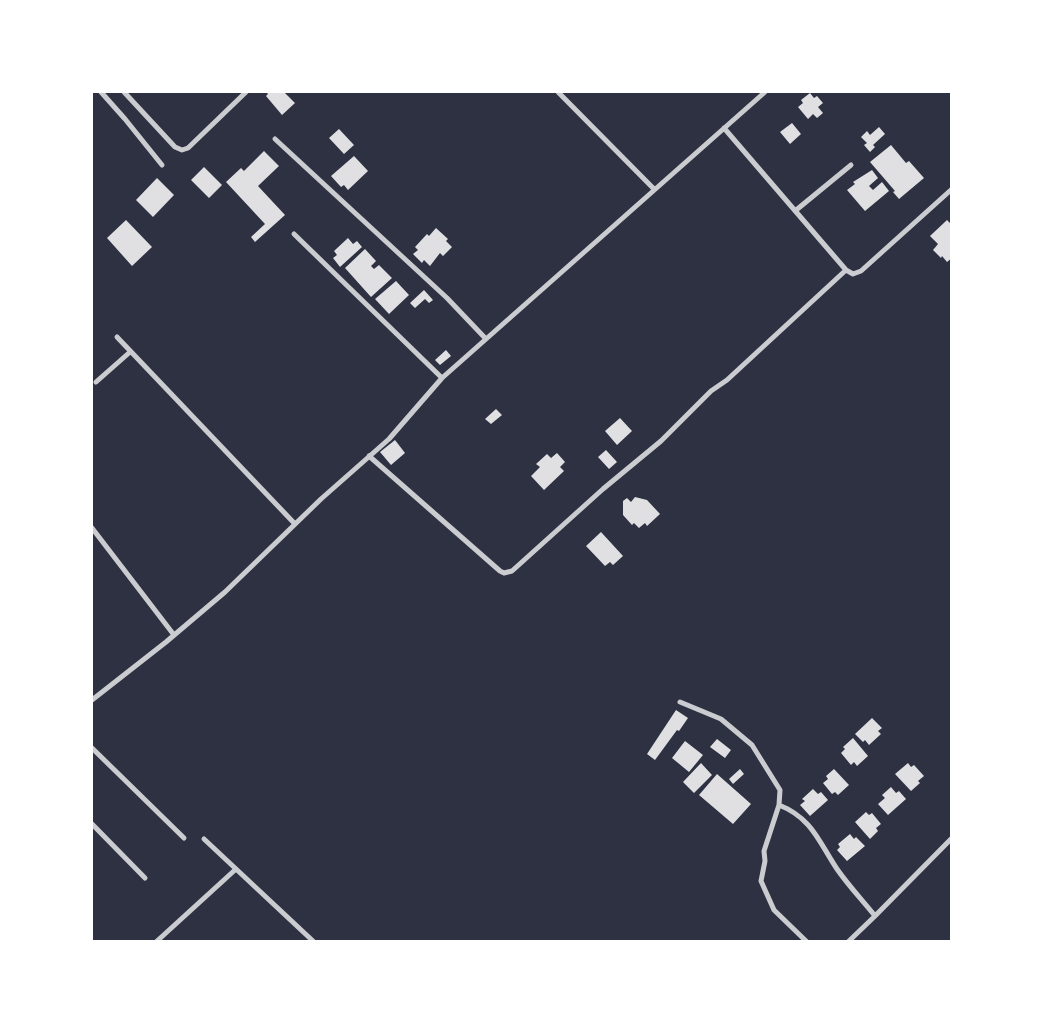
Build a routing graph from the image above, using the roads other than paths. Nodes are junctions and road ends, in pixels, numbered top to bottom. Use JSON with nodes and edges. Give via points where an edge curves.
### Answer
{"nodes":[{"id":1,"x":101,"y":92,"type":"edge"},
{"id":2,"x":124,"y":92,"type":"edge"},
{"id":3,"x":246,"y":92,"type":"edge"},
{"id":4,"x":558,"y":92,"type":"edge"},
{"id":5,"x":765,"y":92,"type":"edge"},
{"id":6,"x":724,"y":128,"type":"junction"},
{"id":7,"x":275,"y":139,"type":"dead end"},
{"id":8,"x":162,"y":165,"type":"dead end"},
{"id":9,"x":851,"y":165,"type":"dead end"},
{"id":10,"x":654,"y":189,"type":"junction"},
{"id":11,"x":951,"y":189,"type":"edge"},
{"id":12,"x":795,"y":211,"type":"junction"},
{"id":13,"x":294,"y":234,"type":"dead end"},
{"id":14,"x":846,"y":270,"type":"junction"},
{"id":15,"x":117,"y":337,"type":"dead end"},
{"id":16,"x":486,"y":339,"type":"junction"},
{"id":17,"x":130,"y":352,"type":"junction"},
{"id":18,"x":442,"y":378,"type":"junction"},
{"id":19,"x":96,"y":382,"type":"dead end"},
{"id":20,"x":369,"y":456,"type":"junction"},
{"id":21,"x":295,"y":524,"type":"junction"},
{"id":22,"x":92,"y":528,"type":"edge"},
{"id":23,"x":174,"y":635,"type":"junction"},
{"id":24,"x":92,"y":700,"type":"edge"},
{"id":25,"x":680,"y":702,"type":"dead end"},
{"id":26,"x":92,"y":748,"type":"edge"},
{"id":27,"x":780,"y":805,"type":"junction"},
{"id":28,"x":92,"y":824,"type":"edge"},
{"id":29,"x":184,"y":838,"type":"dead end"},
{"id":30,"x":951,"y":838,"type":"edge"},
{"id":31,"x":204,"y":839,"type":"dead end"},
{"id":32,"x":236,"y":869,"type":"junction"},
{"id":33,"x":145,"y":878,"type":"dead end"},
{"id":34,"x":875,"y":916,"type":"junction"},
{"id":35,"x":159,"y":941,"type":"edge"},
{"id":36,"x":314,"y":942,"type":"edge"},
{"id":37,"x":807,"y":942,"type":"edge"},
{"id":38,"x":848,"y":942,"type":"edge"}],
"edges":[{"from":1,"to":8,"type":"street"},
{"from":2,"to":3,"type":"street","via":[[182,150]]},
{"from":4,"to":10,"type":"street"},
{"from":5,"to":6,"type":"street"},
{"from":6,"to":10,"type":"street"},
{"from":6,"to":12,"type":"street"},
{"from":7,"to":16,"type":"street"},
{"from":9,"to":12,"type":"street"},
{"from":10,"to":16,"type":"street"},
{"from":11,"to":14,"type":"street","via":[[861,271],[853,274]]},
{"from":12,"to":14,"type":"street"},
{"from":13,"to":18,"type":"street"},
{"from":14,"to":20,"type":"street","via":[[661,441],[512,571],[500,572]]},
{"from":15,"to":17,"type":"street"},
{"from":16,"to":18,"type":"street"},
{"from":17,"to":19,"type":"street"},
{"from":17,"to":21,"type":"street"},
{"from":18,"to":20,"type":"street"},
{"from":20,"to":21,"type":"street"},
{"from":21,"to":23,"type":"street"},
{"from":22,"to":23,"type":"street"},
{"from":23,"to":24,"type":"street"},
{"from":25,"to":27,"type":"street","via":[[721,719],[752,745],[780,790]]},
{"from":26,"to":29,"type":"street"},
{"from":27,"to":34,"type":"street","via":[[794,811],[812,829]]},
{"from":27,"to":37,"type":"street","via":[[764,851],[761,881],[774,910]]},
{"from":28,"to":33,"type":"street"},
{"from":30,"to":34,"type":"street"},
{"from":31,"to":32,"type":"street"},
{"from":32,"to":35,"type":"street"},
{"from":32,"to":36,"type":"street"},
{"from":34,"to":38,"type":"street"}]}
